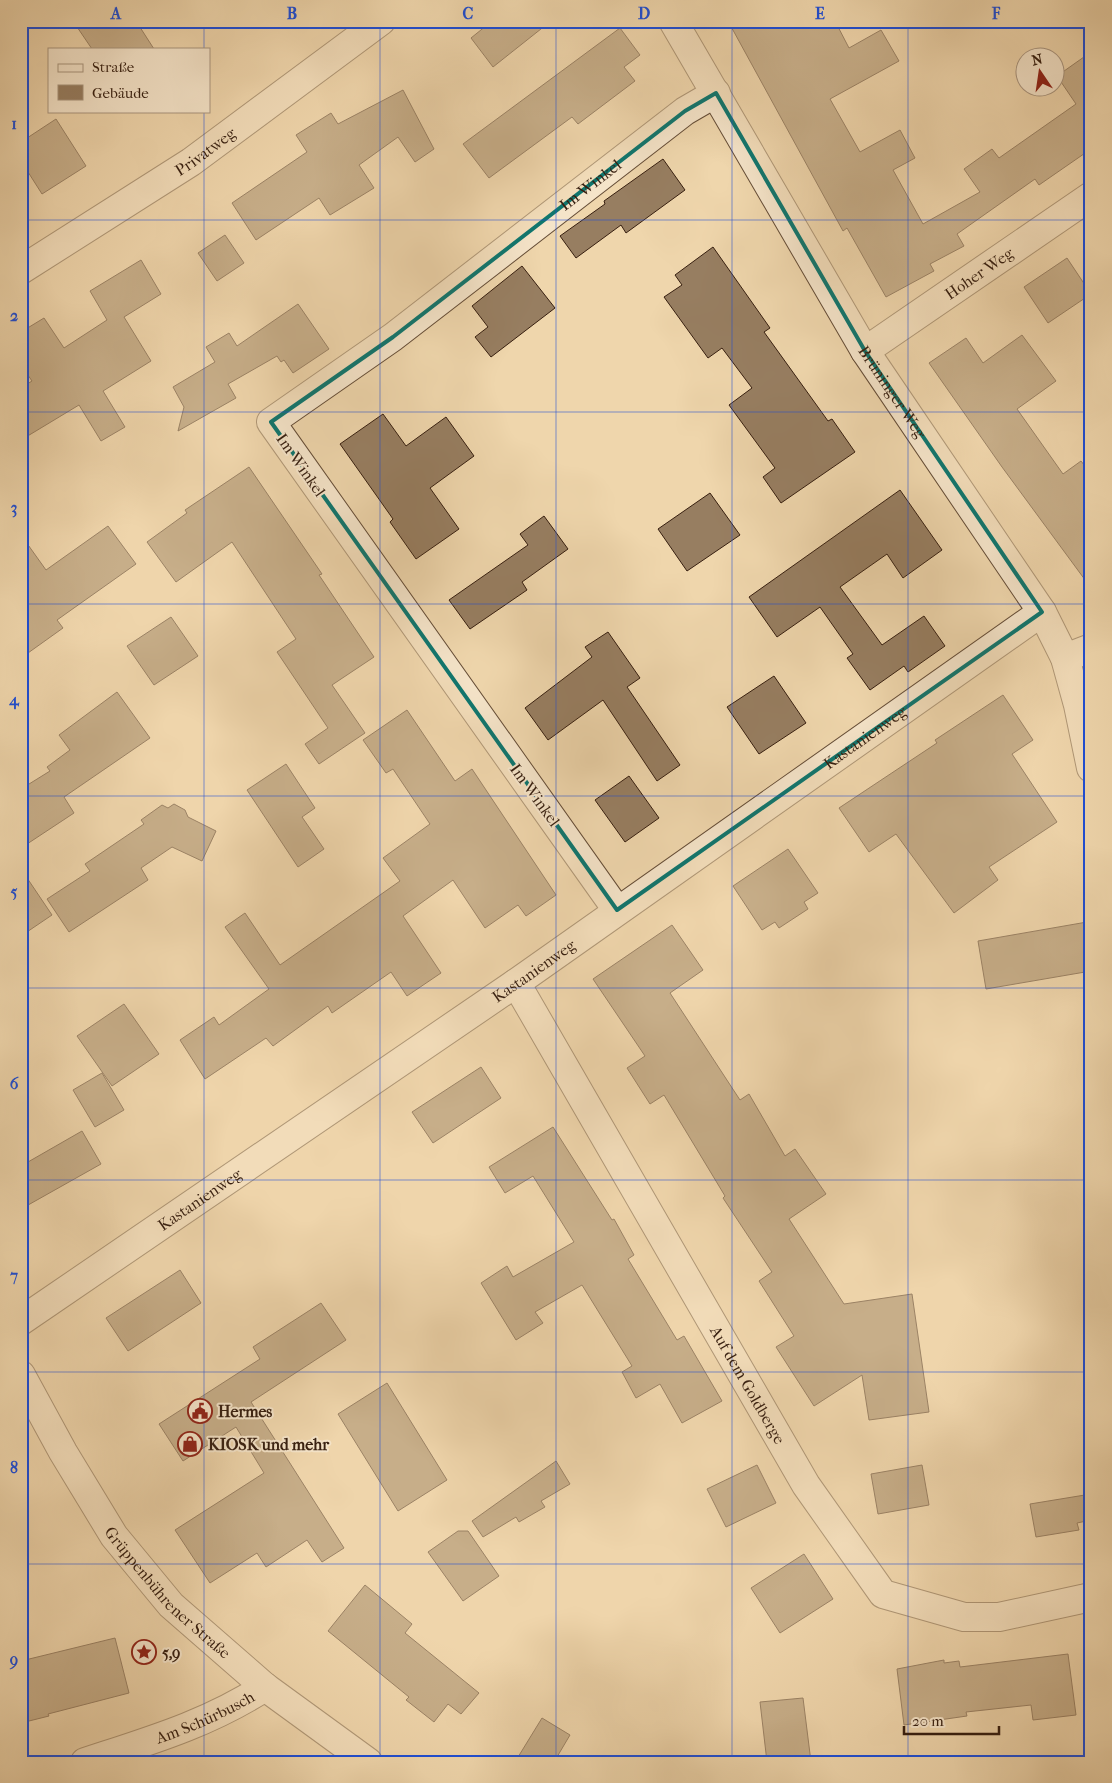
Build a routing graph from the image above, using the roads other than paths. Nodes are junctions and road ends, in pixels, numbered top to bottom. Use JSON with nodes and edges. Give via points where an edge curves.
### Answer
{"nodes":[{"id":1,"x":381,"y":21,"type":"edge"},
{"id":2,"x":674,"y":21,"type":"edge"},
{"id":3,"x":716,"y":93,"type":"junction"},
{"id":4,"x":1091,"y":196,"type":"edge"},
{"id":5,"x":21,"y":270,"type":"edge"},
{"id":6,"x":865,"y":351,"type":"junction"},
{"id":7,"x":1042,"y":612,"type":"junction"},
{"id":8,"x":1091,"y":648,"type":"edge"},
{"id":9,"x":1064,"y":658,"type":"junction"},
{"id":10,"x":1091,"y":768,"type":"edge"},
{"id":11,"x":617,"y":910,"type":"junction"},
{"id":12,"x":516,"y":983,"type":"junction"},
{"id":13,"x":21,"y":1321,"type":"edge"},
{"id":14,"x":21,"y":1375,"type":"edge"},
{"id":15,"x":1091,"y":1597,"type":"edge"},
{"id":16,"x":265,"y":1687,"type":"junction"},
{"id":17,"x":85,"y":1762,"type":"edge"},
{"id":18,"x":368,"y":1762,"type":"edge"}],
"edges":[{"from":1,"to":5,"type":"street","name":"Privatweg","via":[[192,162]]},
{"from":2,"to":3,"type":"street","name":"Brüninger Weg"},
{"from":3,"to":6,"type":"street","name":"Brüninger Weg"},
{"from":3,"to":11,"type":"street","name":"Im Winkel","via":[[685,111],[393,337],[271,422]]},
{"from":4,"to":6,"type":"street","name":"Hoher Weg"},
{"from":6,"to":7,"type":"street","name":"Brüninger Weg"},
{"from":7,"to":9,"type":"street","name":"Brüninger Weg"},
{"from":7,"to":11,"type":"street","name":"Kastanienweg"},
{"from":8,"to":9,"type":"street"},
{"from":9,"to":10,"type":"street","name":"Brüninger Weg"},
{"from":11,"to":12,"type":"street","name":"Kastanienweg"},
{"from":12,"to":13,"type":"street","name":"Kastanienweg"},
{"from":12,"to":15,"type":"street","name":"Auf dem Goldberge","via":[[806,1485],[883,1594],[964,1617],[999,1617]]},
{"from":14,"to":16,"type":"street","name":"Grüppenbührener Straße","via":[[114,1536],[171,1605]]},
{"from":16,"to":17,"type":"street","name":"Am Schürbusch","via":[[232,1708],[168,1736]]},
{"from":16,"to":18,"type":"street","name":"Grüppenbührener Straße"}]}
